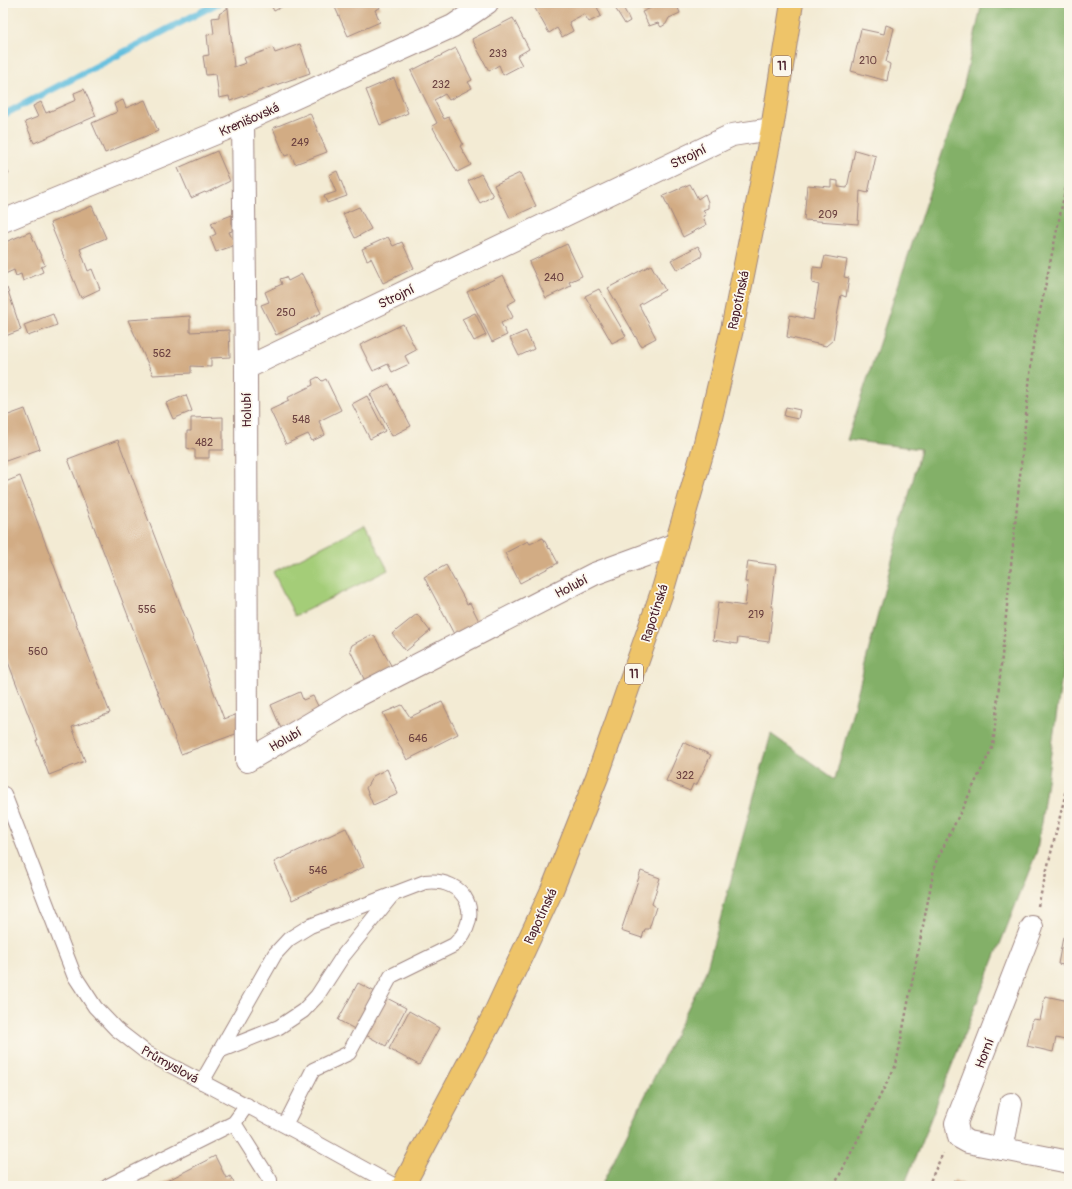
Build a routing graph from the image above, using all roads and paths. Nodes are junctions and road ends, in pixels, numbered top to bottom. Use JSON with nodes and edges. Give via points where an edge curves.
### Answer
{"nodes":[{"id":1,"x":487,"y":3,"type":"edge"},
{"id":2,"x":792,"y":3,"type":"edge"},
{"id":3,"x":243,"y":122,"type":"junction"},
{"id":4,"x":772,"y":129,"type":"junction"},
{"id":5,"x":1069,"y":172,"type":"edge"},
{"id":6,"x":3,"y":220,"type":"edge"},
{"id":7,"x":246,"y":368,"type":"junction"},
{"id":8,"x":676,"y":544,"type":"junction"},
{"id":9,"x":1069,"y":768,"type":"edge"},
{"id":10,"x":4,"y":794,"type":"edge"},
{"id":11,"x":393,"y":894,"type":"junction"},
{"id":12,"x":1032,"y":927,"type":"joint"},
{"id":13,"x":219,"y":1052,"type":"junction"},
{"id":14,"x":202,"y":1082,"type":"junction"},
{"id":15,"x":1011,"y":1104,"type":"dead end"},
{"id":16,"x":247,"y":1105,"type":"junction"},
{"id":17,"x":234,"y":1123,"type":"junction"},
{"id":18,"x":285,"y":1125,"type":"junction"},
{"id":19,"x":1002,"y":1149,"type":"junction"},
{"id":20,"x":1069,"y":1162,"type":"edge"},
{"id":21,"x":108,"y":1186,"type":"edge"},
{"id":22,"x":270,"y":1186,"type":"edge"},
{"id":23,"x":395,"y":1186,"type":"edge"},
{"id":24,"x":403,"y":1186,"type":"edge"},
{"id":25,"x":834,"y":1186,"type":"edge"}],
"edges":[{"from":1,"to":3,"type":"street","name":"Krenišovská","via":[[453,26]]},
{"from":2,"to":4,"type":"main road","name":"Rapotínská","number":"11"},
{"from":3,"to":6,"type":"street","name":"Krenišovská"},
{"from":3,"to":7,"type":"street"},
{"from":4,"to":7,"type":"street","name":"Strojní","via":[[732,135]]},
{"from":4,"to":8,"type":"main road","name":"Rapotínská","number":"11","via":[[733,325],[704,447]]},
{"from":5,"to":25,"type":"path","via":[[1033,345],[993,746],[935,864],[896,1064]]},
{"from":7,"to":8,"type":"street","name":"Holubí","via":[[247,761],[360,695],[594,574]]},
{"from":8,"to":24,"type":"main road","name":"Rapotínská","number":"11","via":[[619,716],[552,890],[493,1017]]},
{"from":9,"to":12,"type":"path","via":[[1064,800]]},
{"from":10,"to":14,"type":"lane","name":"Průmyslová","via":[[74,975],[95,1007],[116,1029],[147,1053]]},
{"from":11,"to":13,"type":"lane","via":[[343,956],[317,996],[303,1012],[279,1027]]},
{"from":11,"to":13,"type":"lane","via":[[310,926],[289,939],[275,954]]},
{"from":11,"to":18,"type":"lane","via":[[425,882],[436,880],[447,883],[465,897],[469,907],[468,928],[454,945],[391,976],[349,1053],[313,1070]]},
{"from":12,"to":19,"type":"street","name":"Horní","via":[[956,1123],[959,1137],[968,1142]]},
{"from":13,"to":14,"type":"lane"},
{"from":14,"to":16,"type":"lane","name":"Průmyslová"},
{"from":15,"to":19,"type":"street"},
{"from":16,"to":17,"type":"lane"},
{"from":16,"to":18,"type":"lane","name":"Průmyslová"},
{"from":17,"to":21,"type":"lane"},
{"from":17,"to":22,"type":"lane","via":[[270,1180]]},
{"from":18,"to":23,"type":"lane","name":"Průmyslová"},
{"from":19,"to":20,"type":"street","name":"Horní"}]}
